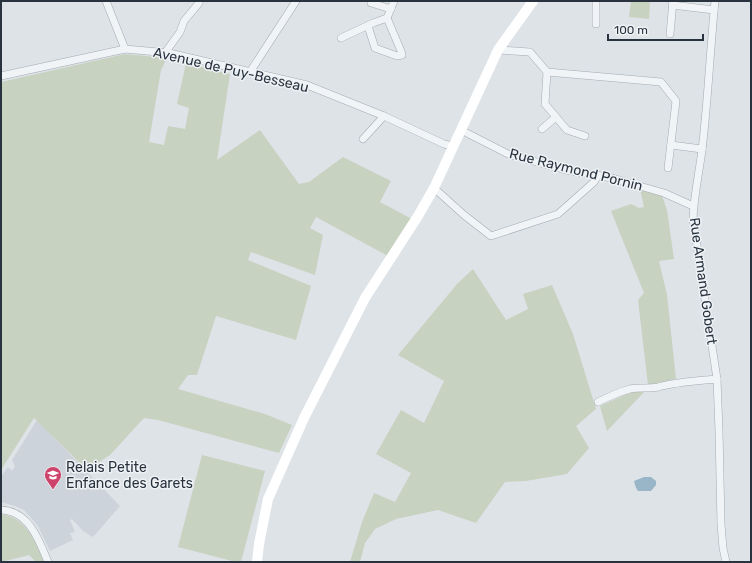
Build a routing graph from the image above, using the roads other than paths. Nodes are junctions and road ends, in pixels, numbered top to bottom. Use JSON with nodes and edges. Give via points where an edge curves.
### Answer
{"nodes":[{"id":1,"x":106,"y":1,"type":"edge"},
{"id":2,"x":296,"y":1,"type":"edge"},
{"id":3,"x":394,"y":1,"type":"edge"},
{"id":4,"x":533,"y":1,"type":"edge"},
{"id":5,"x":596,"y":1,"type":"edge"},
{"id":6,"x":715,"y":1,"type":"edge"},
{"id":7,"x":372,"y":3,"type":"dead end"},
{"id":8,"x":673,"y":3,"type":"edge"},
{"id":9,"x":199,"y":4,"type":"edge"},
{"id":10,"x":391,"y":10,"type":"junction"},
{"id":11,"x":714,"y":10,"type":"junction"},
{"id":12,"x":387,"y":18,"type":"junction"},
{"id":13,"x":596,"y":24,"type":"dead end"},
{"id":14,"x":368,"y":26,"type":"junction"},
{"id":15,"x":670,"y":34,"type":"dead end"},
{"id":16,"x":341,"y":38,"type":"dead end"},
{"id":17,"x":125,"y":49,"type":"junction"},
{"id":18,"x":498,"y":50,"type":"junction"},
{"id":19,"x":165,"y":53,"type":"junction"},
{"id":20,"x":250,"y":72,"type":"junction"},
{"id":21,"x":547,"y":72,"type":"junction"},
{"id":22,"x":1,"y":76,"type":"edge"},
{"id":23,"x":384,"y":116,"type":"junction"},
{"id":24,"x":556,"y":117,"type":"junction"},
{"id":25,"x":542,"y":129,"type":"dead end"},
{"id":26,"x":460,"y":130,"type":"junction"},
{"id":27,"x":585,"y":136,"type":"dead end"},
{"id":28,"x":363,"y":139,"type":"dead end"},
{"id":29,"x":671,"y":145,"type":"junction"},
{"id":30,"x":453,"y":146,"type":"junction"},
{"id":31,"x":702,"y":149,"type":"junction"},
{"id":32,"x":668,"y":168,"type":"dead end"},
{"id":33,"x":598,"y":175,"type":"junction"},
{"id":34,"x":434,"y":188,"type":"junction"},
{"id":35,"x":693,"y":206,"type":"junction"},
{"id":36,"x":717,"y":379,"type":"junction"},
{"id":37,"x":598,"y":402,"type":"dead end"},
{"id":38,"x":1,"y":510,"type":"edge"},
{"id":39,"x":48,"y":562,"type":"edge"},
{"id":40,"x":257,"y":562,"type":"edge"},
{"id":41,"x":726,"y":562,"type":"edge"}],
"edges":[{"from":1,"to":17,"type":"street"},
{"from":2,"to":20,"type":"street"},
{"from":3,"to":10,"type":"street"},
{"from":4,"to":18,"type":"main road"},
{"from":5,"to":13,"type":"street"},
{"from":6,"to":11,"type":"street","name":"Rue Armand Gobert"},
{"from":7,"to":10,"type":"street"},
{"from":8,"to":11,"type":"street"},
{"from":8,"to":15,"type":"street"},
{"from":9,"to":19,"type":"street","via":[[184,21],[180,32]]},
{"from":10,"to":12,"type":"street"},
{"from":11,"to":31,"type":"street","name":"Rue Armand Gobert"},
{"from":12,"to":14,"type":"street"},
{"from":12,"to":14,"type":"street","via":[[402,55],[397,56],[375,48]]},
{"from":14,"to":16,"type":"street"},
{"from":17,"to":19,"type":"street","name":"Avenue de Puy-Besseau"},
{"from":17,"to":22,"type":"street","name":"Avenue de Puy-Besseau"},
{"from":18,"to":21,"type":"street","via":[[530,52]]},
{"from":18,"to":26,"type":"main road"},
{"from":19,"to":20,"type":"street","name":"Avenue de Puy-Besseau"},
{"from":20,"to":23,"type":"street","name":"Avenue de Puy-Besseau","via":[[307,85]]},
{"from":21,"to":24,"type":"street","via":[[546,104]]},
{"from":21,"to":29,"type":"street","via":[[661,82],[676,101]]},
{"from":23,"to":28,"type":"street"},
{"from":23,"to":30,"type":"street","name":"Avenue de Puy-Besseau"},
{"from":24,"to":25,"type":"street"},
{"from":24,"to":27,"type":"street","via":[[567,130]]},
{"from":26,"to":30,"type":"main road"},
{"from":26,"to":33,"type":"street","name":"Rue Raymond Pornin","via":[[508,154],[566,170]]},
{"from":29,"to":31,"type":"street"},
{"from":29,"to":32,"type":"street"},
{"from":30,"to":34,"type":"main road"},
{"from":31,"to":35,"type":"street","name":"Rue Armand Gobert"},
{"from":33,"to":34,"type":"street","via":[[594,182],[558,214],[491,236]]},
{"from":33,"to":35,"type":"street","name":"Rue Raymond Pornin","via":[[664,193]]},
{"from":34,"to":40,"type":"main road","via":[[365,298],[304,418],[268,499]]},
{"from":35,"to":36,"type":"street","name":"Rue Armand Gobert"},
{"from":36,"to":37,"type":"street","via":[[689,381],[657,388],[630,389]]},
{"from":36,"to":41,"type":"street","name":"Rue Armand Gobert","via":[[721,524]]},
{"from":38,"to":39,"type":"street","via":[[18,515],[29,525],[37,536]]}]}
